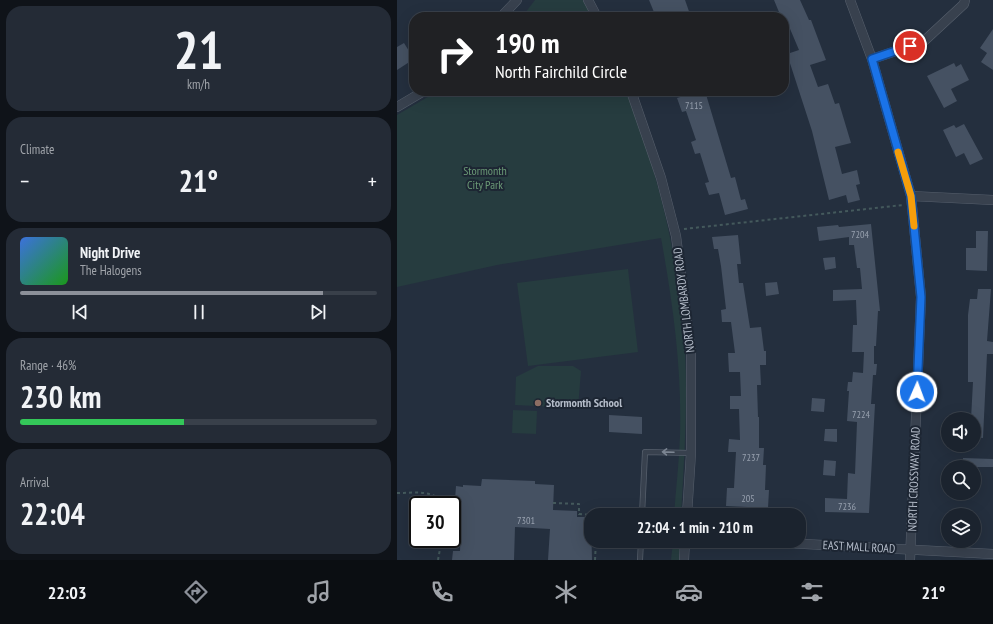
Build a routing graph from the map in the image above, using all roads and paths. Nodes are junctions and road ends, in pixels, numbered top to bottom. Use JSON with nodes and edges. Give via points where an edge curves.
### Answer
{"nodes":[{"id":1,"x":517,"y":0,"type":"edge"},
{"id":2,"x":588,"y":0,"type":"edge"},
{"id":3,"x":850,"y":0,"type":"edge"},
{"id":4,"x":965,"y":0,"type":"edge"},
{"id":5,"x":506,"y":12,"type":"edge"},
{"id":6,"x":594,"y":12,"type":"edge"},
{"id":7,"x":872,"y":59,"type":"junction"},
{"id":8,"x":416,"y":96,"type":"edge"},
{"id":9,"x":633,"y":96,"type":"edge"},
{"id":10,"x":397,"y":107,"type":"edge"},
{"id":11,"x":911,"y":200,"type":"junction"},
{"id":12,"x":993,"y":200,"type":"edge"},
{"id":13,"x":675,"y":230,"type":"junction"},
{"id":14,"x":691,"y":453,"type":"junction"},
{"id":15,"x":397,"y":493,"type":"edge"},
{"id":16,"x":438,"y":496,"type":"edge"},
{"id":17,"x":553,"y":503,"type":"dead end"},
{"id":18,"x":642,"y":508,"type":"edge"},
{"id":19,"x":687,"y":508,"type":"edge"},
{"id":20,"x":584,"y":514,"type":"edge"},
{"id":21,"x":806,"y":544,"type":"edge"},
{"id":22,"x":440,"y":548,"type":"edge"},
{"id":23,"x":596,"y":548,"type":"edge"},
{"id":24,"x":641,"y":548,"type":"edge"},
{"id":25,"x":685,"y":548,"type":"edge"},
{"id":26,"x":911,"y":550,"type":"junction"},
{"id":27,"x":993,"y":554,"type":"edge"},
{"id":28,"x":438,"y":560,"type":"edge"},
{"id":29,"x":595,"y":560,"type":"edge"},
{"id":30,"x":640,"y":560,"type":"edge"},
{"id":31,"x":684,"y":560,"type":"edge"},
{"id":32,"x":910,"y":560,"type":"edge"}],
"edges":[{"from":1,"to":5,"type":"street"},
{"from":2,"to":6,"type":"street"},
{"from":3,"to":7,"type":"street","name":"NORTH CROSSWAY ROAD"},
{"from":4,"to":7,"type":"street","via":[[964,4],[923,42]]},
{"from":7,"to":11,"type":"street","name":"NORTH CROSSWAY ROAD"},
{"from":8,"to":10,"type":"street"},
{"from":9,"to":13,"type":"street","name":"NORTH LOMBARDY ROAD","via":[[661,178]]},
{"from":11,"to":12,"type":"street"},
{"from":11,"to":13,"type":"path"},
{"from":11,"to":26,"type":"street","name":"NORTH CROSSWAY ROAD","via":[[921,297]]},
{"from":13,"to":14,"type":"street","name":"NORTH LOMBARDY ROAD","via":[[691,353]]},
{"from":14,"to":18,"type":"lane","one_way":true,"via":[[645,452]]},
{"from":14,"to":19,"type":"street","name":"NORTH LOMBARDY ROAD"},
{"from":15,"to":16,"type":"path"},
{"from":17,"to":20,"type":"path","via":[[579,504],[579,514]]},
{"from":21,"to":26,"type":"street","name":"EAST MALL ROAD"},
{"from":22,"to":28,"type":"path"},
{"from":23,"to":29,"type":"path"},
{"from":24,"to":30,"type":"lane"},
{"from":25,"to":31,"type":"street"},
{"from":26,"to":27,"type":"street","name":"EAST MALL ROAD"},
{"from":26,"to":32,"type":"street","name":"NORTH CROSSWAY ROAD"}]}
